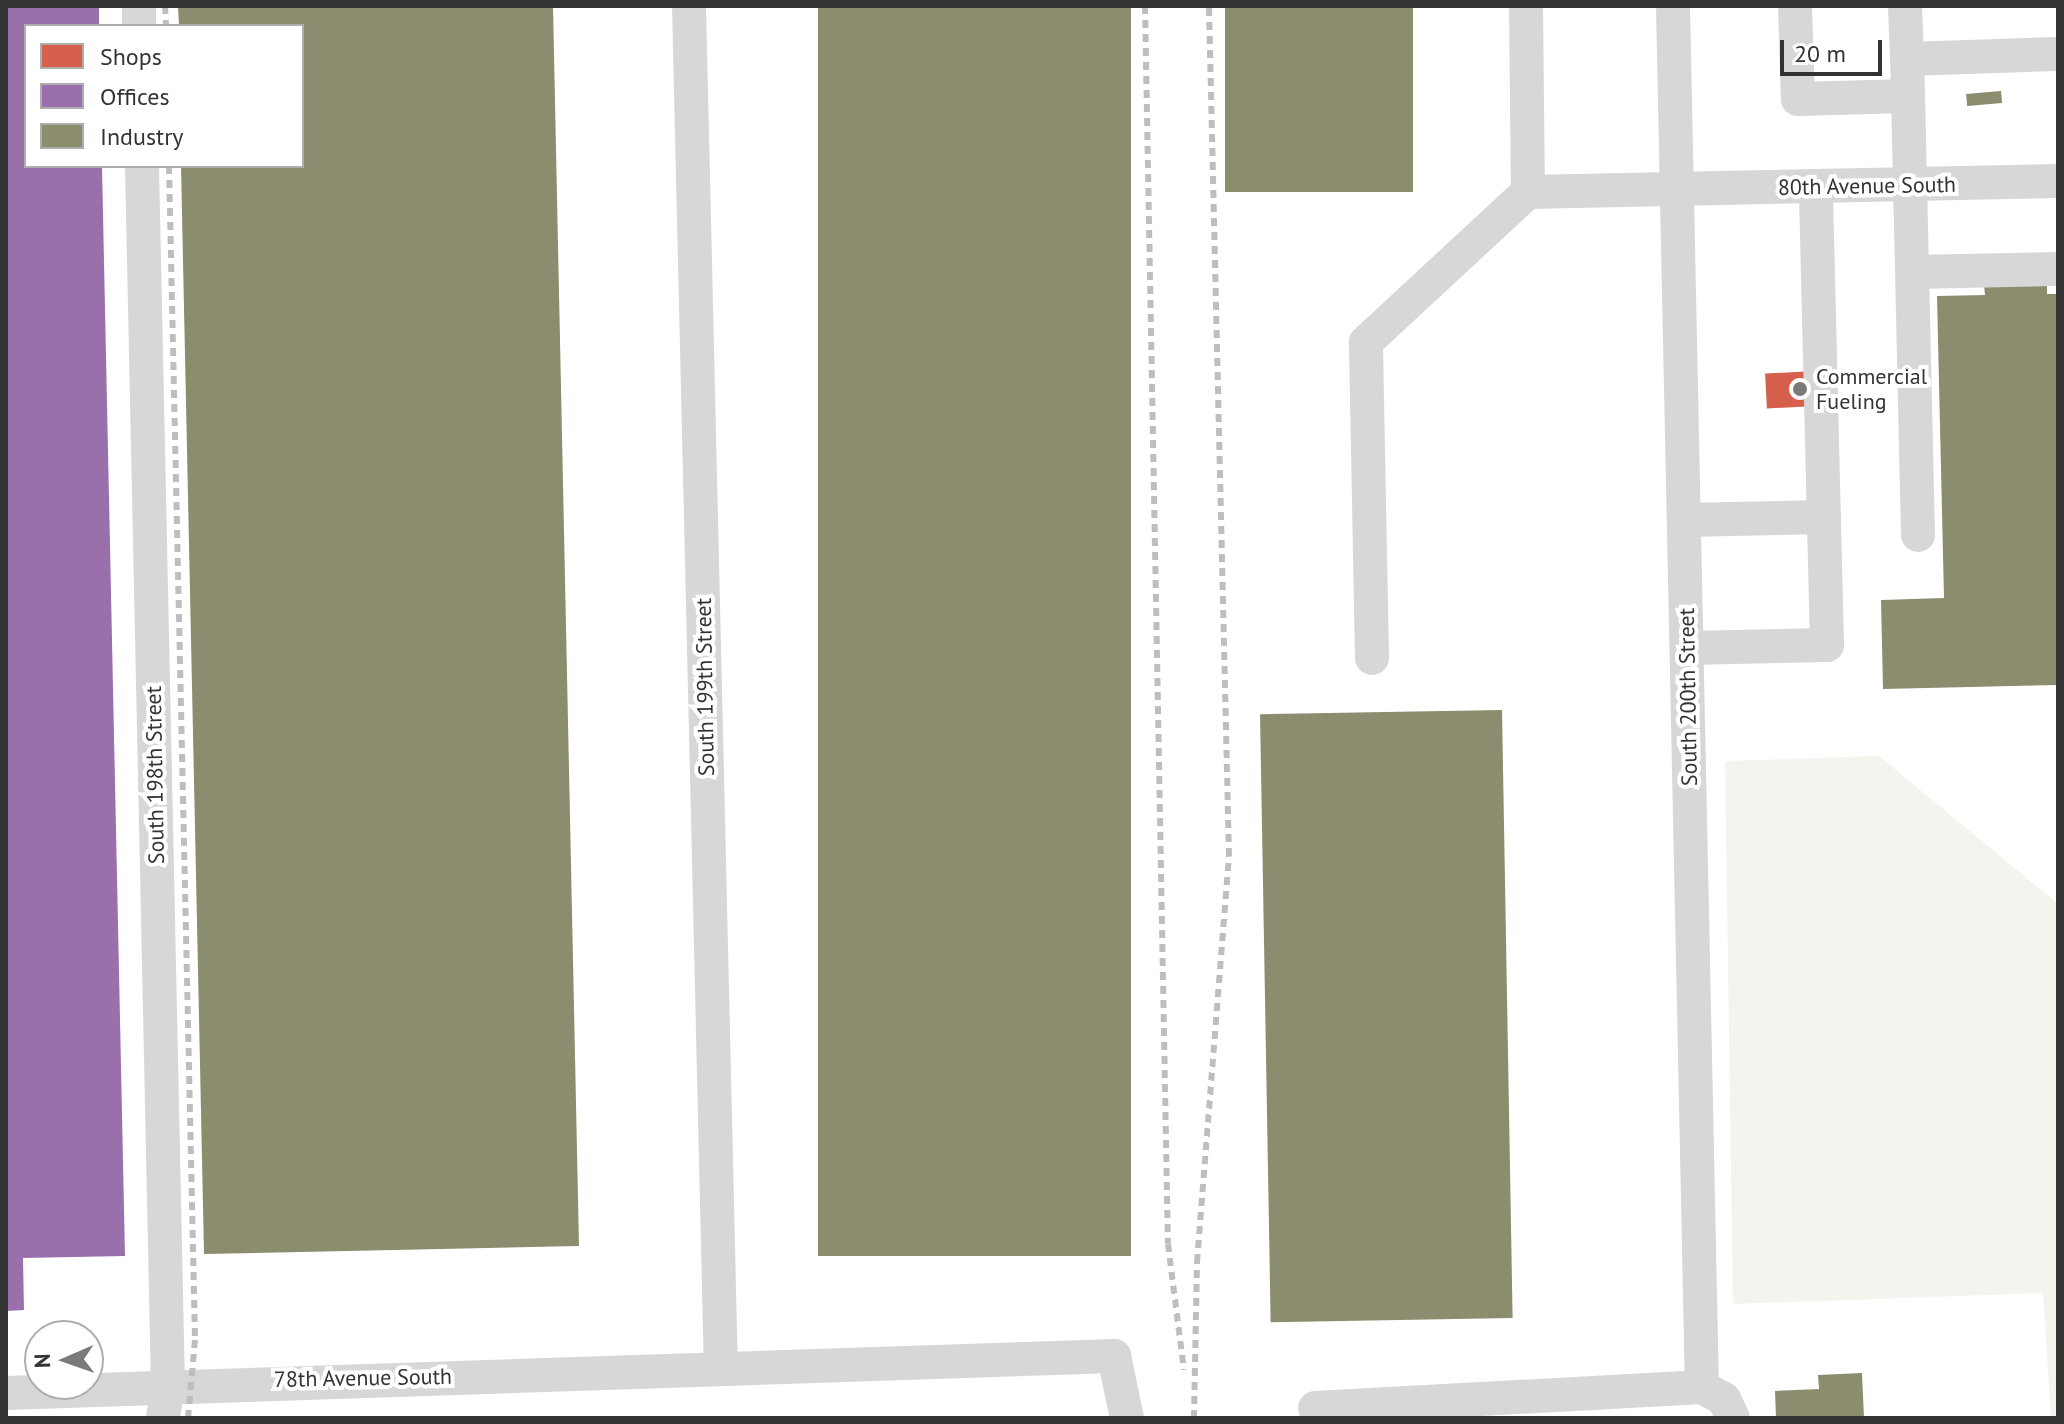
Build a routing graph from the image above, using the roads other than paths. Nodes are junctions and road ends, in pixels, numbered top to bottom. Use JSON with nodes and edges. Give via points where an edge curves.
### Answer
{"nodes":[{"id":1,"x":689,"y":6,"type":"edge"},
{"id":2,"x":1526,"y":6,"type":"edge"},
{"id":3,"x":1673,"y":6,"type":"edge"},
{"id":4,"x":1795,"y":6,"type":"edge"},
{"id":5,"x":1905,"y":6,"type":"edge"},
{"id":6,"x":2058,"y":54,"type":"edge"},
{"id":7,"x":1907,"y":59,"type":"junction"},
{"id":8,"x":1908,"y":96,"type":"junction"},
{"id":9,"x":142,"y":168,"type":"edge"},
{"id":10,"x":2058,"y":181,"type":"edge"},
{"id":11,"x":1911,"y":185,"type":"junction"},
{"id":12,"x":1816,"y":188,"type":"junction"},
{"id":13,"x":1677,"y":190,"type":"junction"},
{"id":14,"x":1528,"y":192,"type":"junction"},
{"id":15,"x":2058,"y":269,"type":"edge"},
{"id":16,"x":1913,"y":272,"type":"junction"},
{"id":17,"x":1824,"y":517,"type":"junction"},
{"id":18,"x":1684,"y":520,"type":"junction"},
{"id":19,"x":1918,"y":535,"type":"dead end"},
{"id":20,"x":1687,"y":648,"type":"junction"},
{"id":21,"x":1372,"y":658,"type":"dead end"},
{"id":22,"x":721,"y":1369,"type":"junction"},
{"id":23,"x":168,"y":1383,"type":"junction"},
{"id":24,"x":1702,"y":1387,"type":"junction"},
{"id":25,"x":6,"y":1393,"type":"edge"},
{"id":26,"x":1315,"y":1408,"type":"dead end"},
{"id":27,"x":1390,"y":1411,"type":"edge"},
{"id":28,"x":163,"y":1418,"type":"edge"},
{"id":29,"x":1127,"y":1418,"type":"edge"},
{"id":30,"x":1733,"y":1418,"type":"edge"}],
"edges":[{"from":1,"to":22,"type":"street","name":"South 199th Street"},
{"from":2,"to":14,"type":"street"},
{"from":3,"to":13,"type":"street","name":"South 200th Street"},
{"from":4,"to":8,"type":"street","via":[[1798,99]]},
{"from":5,"to":7,"type":"street"},
{"from":6,"to":7,"type":"street"},
{"from":7,"to":8,"type":"street"},
{"from":8,"to":11,"type":"street"},
{"from":9,"to":23,"type":"street","name":"South 198th Street"},
{"from":10,"to":11,"type":"street","name":"80th Avenue South"},
{"from":11,"to":12,"type":"street","name":"80th Avenue South"},
{"from":11,"to":16,"type":"street"},
{"from":12,"to":13,"type":"street","name":"80th Avenue South"},
{"from":12,"to":17,"type":"street"},
{"from":13,"to":14,"type":"street","name":"80th Avenue South"},
{"from":13,"to":18,"type":"street","name":"South 200th Street"},
{"from":14,"to":21,"type":"street","via":[[1366,342]]},
{"from":15,"to":16,"type":"street"},
{"from":16,"to":19,"type":"street"},
{"from":17,"to":18,"type":"street"},
{"from":17,"to":20,"type":"street","via":[[1827,645]]},
{"from":18,"to":20,"type":"street","name":"South 200th Street"},
{"from":20,"to":24,"type":"street","name":"South 200th Street"},
{"from":22,"to":23,"type":"street","name":"78th Avenue South"},
{"from":22,"to":29,"type":"street","name":"78th Avenue South","via":[[1114,1356]]},
{"from":23,"to":25,"type":"street","name":"78th Avenue South"},
{"from":23,"to":28,"type":"street","name":"South 198th Street"},
{"from":24,"to":27,"type":"street"},
{"from":24,"to":30,"type":"street","via":[[1724,1399]]},
{"from":26,"to":27,"type":"street"}]}
